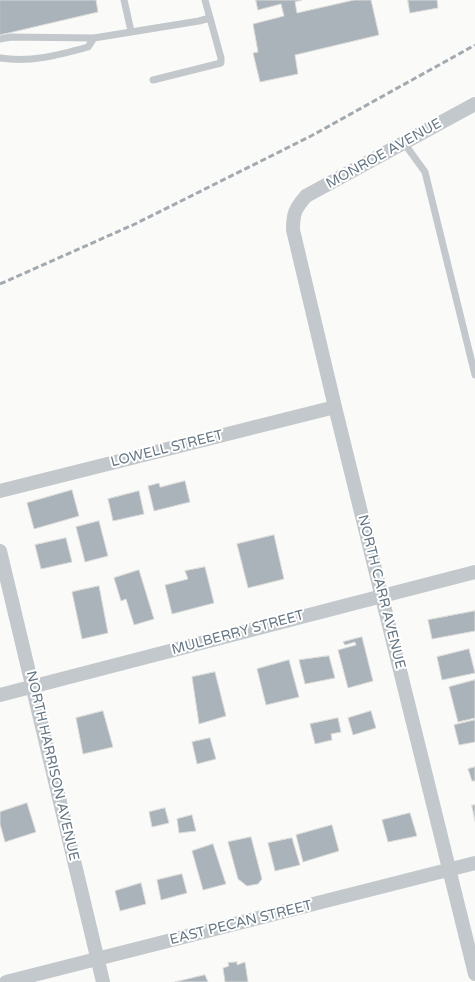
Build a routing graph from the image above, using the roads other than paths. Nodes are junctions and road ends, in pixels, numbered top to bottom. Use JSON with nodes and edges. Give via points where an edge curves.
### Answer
{"nodes":[{"id":1,"x":124,"y":0,"type":"edge"},
{"id":2,"x":205,"y":0,"type":"edge"},
{"id":3,"x":210,"y":18,"type":"junction"},
{"id":4,"x":131,"y":31,"type":"junction"},
{"id":5,"x":94,"y":38,"type":"junction"},
{"id":6,"x":0,"y":39,"type":"edge"},
{"id":7,"x":0,"y":58,"type":"edge"},
{"id":8,"x":153,"y":80,"type":"dead end"},
{"id":9,"x":475,"y":104,"type":"edge"},
{"id":10,"x":404,"y":143,"type":"junction"},
{"id":11,"x":296,"y":208,"type":"joint"},
{"id":12,"x":475,"y":375,"type":"edge"},
{"id":13,"x":335,"y":407,"type":"junction"},
{"id":14,"x":0,"y":491,"type":"edge"},
{"id":15,"x":0,"y":551,"type":"edge"},
{"id":16,"x":475,"y":572,"type":"edge"},
{"id":17,"x":382,"y":596,"type":"junction"},
{"id":18,"x":33,"y":687,"type":"junction"},
{"id":19,"x":0,"y":694,"type":"edge"},
{"id":20,"x":475,"y":864,"type":"edge"},
{"id":21,"x":449,"y":870,"type":"junction"},
{"id":22,"x":98,"y":959,"type":"junction"},
{"id":23,"x":475,"y":974,"type":"edge"},
{"id":24,"x":6,"y":982,"type":"edge"},
{"id":25,"x":103,"y":982,"type":"edge"}],
"edges":[{"from":1,"to":4,"type":"lane"},
{"from":2,"to":3,"type":"lane"},
{"from":3,"to":4,"type":"lane"},
{"from":3,"to":8,"type":"lane","via":[[221,63]]},
{"from":4,"to":5,"type":"lane"},
{"from":5,"to":6,"type":"lane"},
{"from":5,"to":7,"type":"lane","via":[[88,47],[50,57],[15,60]]},
{"from":9,"to":10,"type":"street","name":"MONROE AVENUE"},
{"from":10,"to":11,"type":"street","name":"MONROE AVENUE","via":[[306,196]]},
{"from":10,"to":12,"type":"lane","via":[[425,172]]},
{"from":11,"to":13,"type":"street","name":"NORTH CARR AVENUE","via":[[293,230]]},
{"from":13,"to":14,"type":"street","name":"LOWELL STREET"},
{"from":13,"to":17,"type":"street","name":"NORTH CARR AVENUE"},
{"from":15,"to":18,"type":"street","name":"NORTH HARRISON AVENUE"},
{"from":16,"to":17,"type":"street","name":"MULBERRY STREET"},
{"from":17,"to":18,"type":"street","name":"MULBERRY STREET"},
{"from":17,"to":21,"type":"street","name":"NORTH CARR AVENUE"},
{"from":18,"to":19,"type":"street","name":"MULBERRY STREET"},
{"from":18,"to":22,"type":"street","name":"NORTH HARRISON AVENUE"},
{"from":20,"to":21,"type":"street","name":"EAST PECAN STREET"},
{"from":21,"to":22,"type":"street","name":"EAST PECAN STREET"},
{"from":21,"to":23,"type":"street","name":"NORTH CARR AVENUE"},
{"from":22,"to":24,"type":"street","name":"EAST PECAN STREET"},
{"from":22,"to":25,"type":"street","name":"NORTH HARRISON AVENUE"}]}
